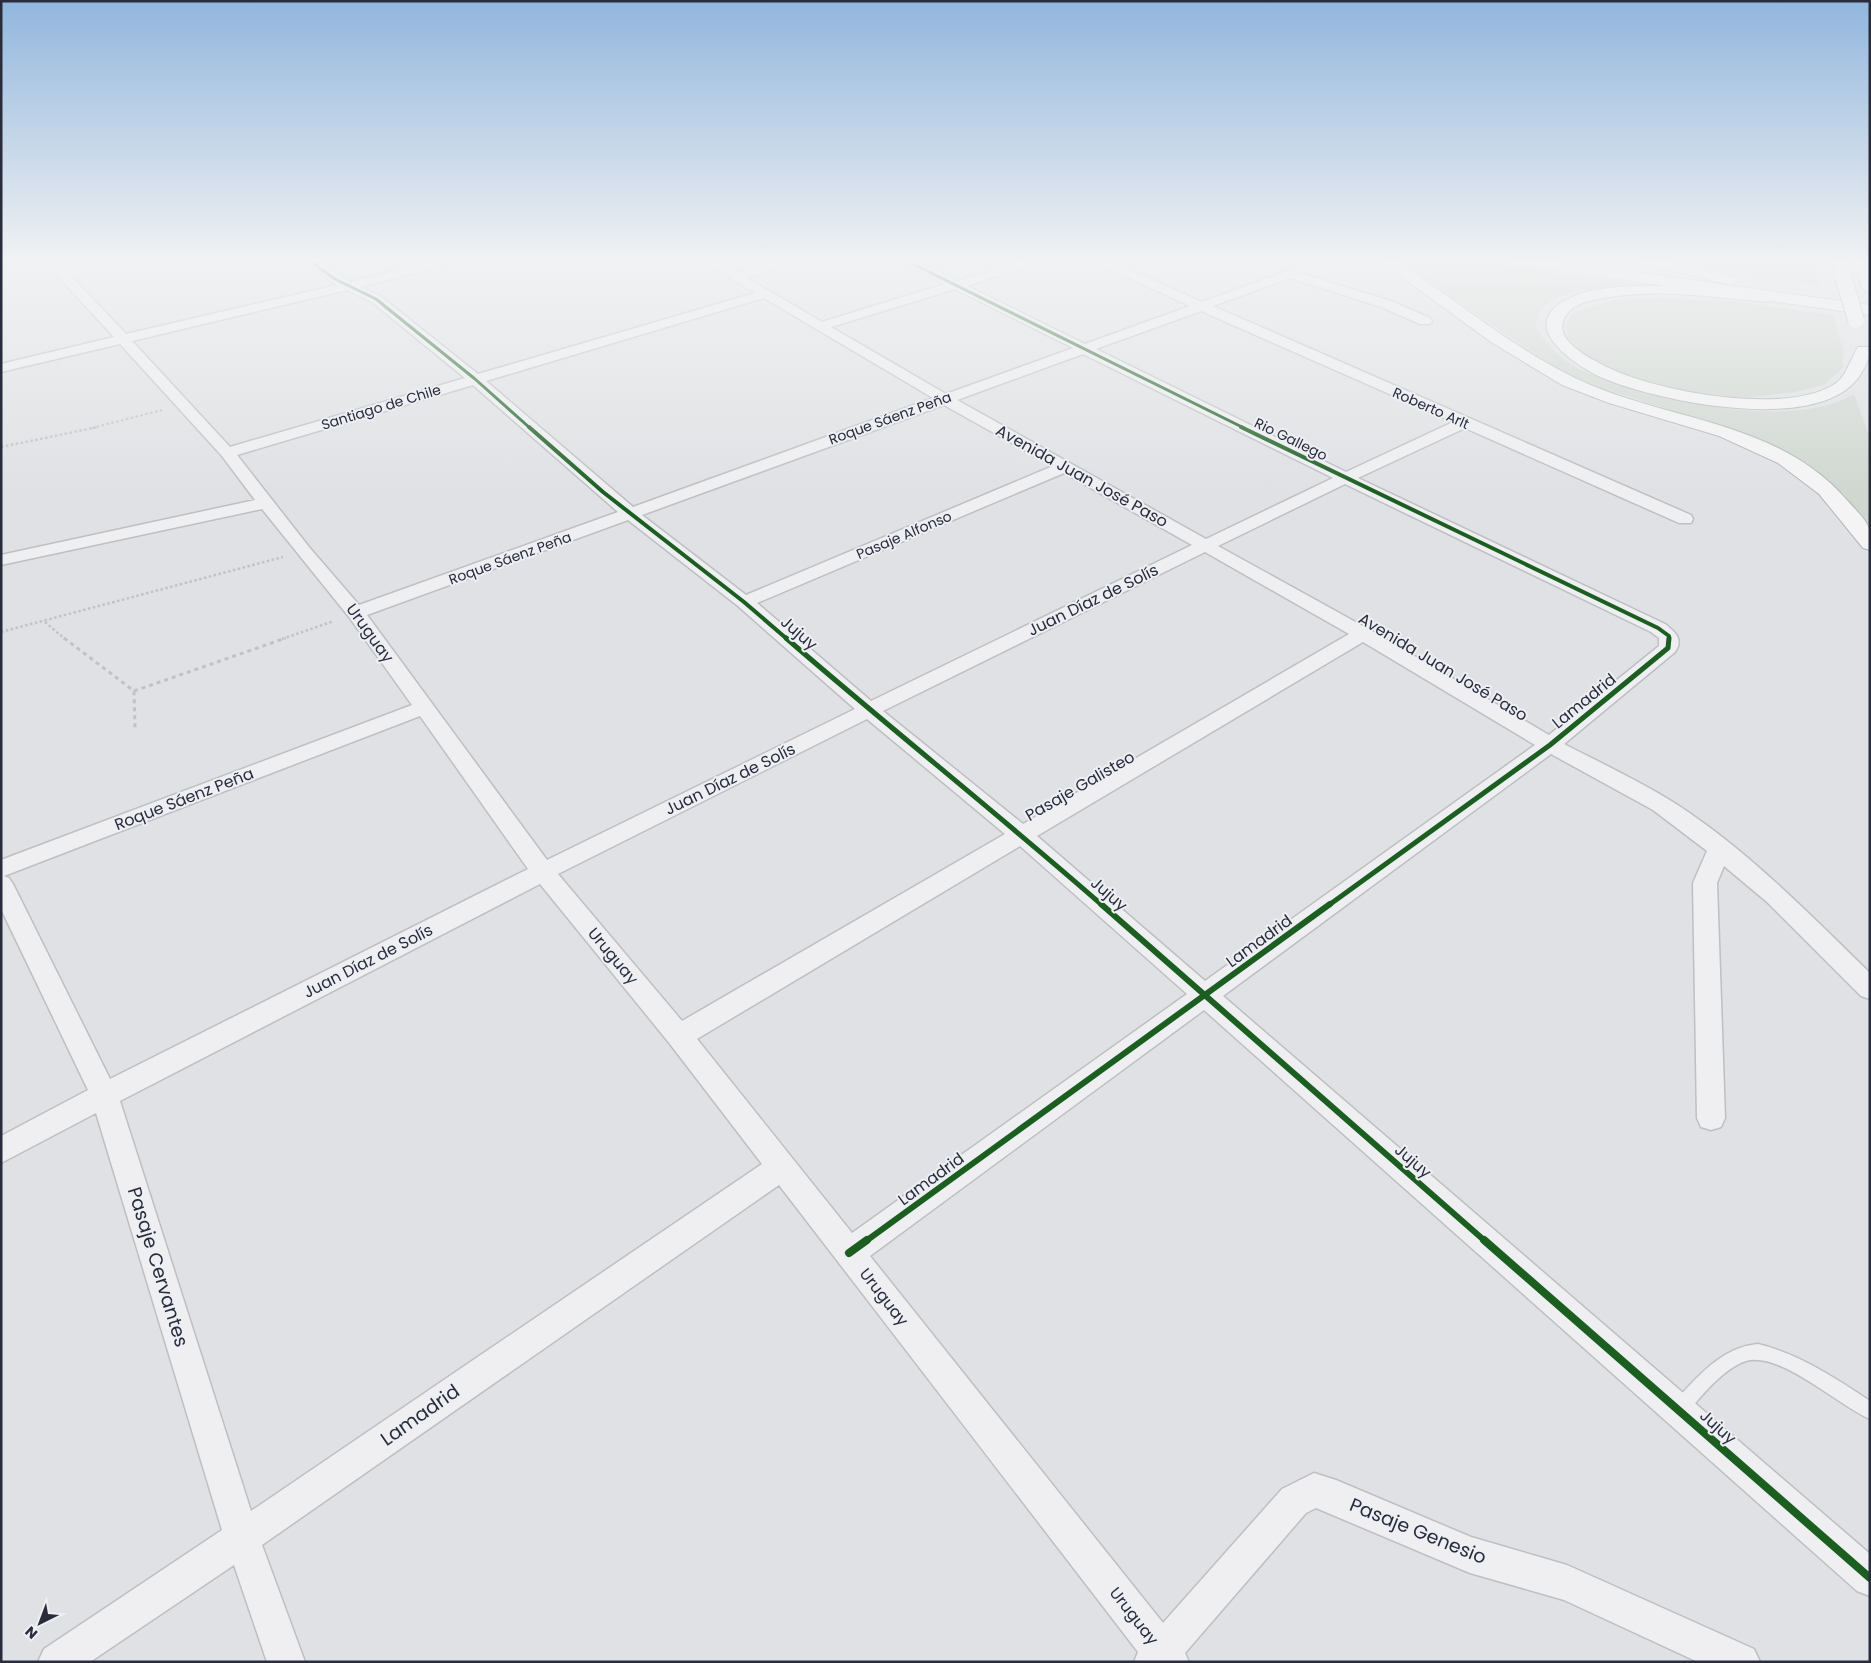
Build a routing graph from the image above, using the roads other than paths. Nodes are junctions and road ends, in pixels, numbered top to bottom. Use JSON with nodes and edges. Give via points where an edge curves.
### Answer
{"nodes":[{"id":1,"x":122,"y":337,"type":"edge"},
{"id":2,"x":134,"y":337,"type":"edge"},
{"id":3,"x":423,"y":337,"type":"edge"},
{"id":4,"x":620,"y":337,"type":"edge"},
{"id":5,"x":839,"y":337,"type":"edge"},
{"id":6,"x":1058,"y":337,"type":"edge"},
{"id":7,"x":1119,"y":337,"type":"edge"},
{"id":8,"x":1267,"y":337,"type":"edge"},
{"id":9,"x":1496,"y":337,"type":"edge"},
{"id":10,"x":1558,"y":337,"type":"edge"},
{"id":11,"x":1860,"y":337,"type":"edge"},
{"id":12,"x":124,"y":339,"type":"junction"},
{"id":13,"x":1083,"y":349,"type":"junction"},
{"id":14,"x":1864,"y":352,"type":"junction"},
{"id":15,"x":1,"y":368,"type":"edge"},
{"id":16,"x":1870,"y":372,"type":"edge"},
{"id":17,"x":475,"y":379,"type":"junction"},
{"id":18,"x":943,"y":398,"type":"junction"},
{"id":19,"x":1465,"y":422,"type":"junction"},
{"id":20,"x":226,"y":453,"type":"junction"},
{"id":21,"x":1064,"y":467,"type":"junction"},
{"id":22,"x":1345,"y":478,"type":"junction"},
{"id":23,"x":265,"y":503,"type":"junction"},
{"id":24,"x":633,"y":514,"type":"junction"},
{"id":25,"x":1685,"y":519,"type":"dead end"},
{"id":26,"x":1204,"y":544,"type":"junction"},
{"id":27,"x":1870,"y":544,"type":"edge"},
{"id":28,"x":1,"y":560,"type":"edge"},
{"id":29,"x":744,"y":602,"type":"junction"},
{"id":30,"x":356,"y":613,"type":"junction"},
{"id":31,"x":1363,"y":634,"type":"junction"},
{"id":32,"x":1669,"y":636,"type":"joint"},
{"id":33,"x":423,"y":708,"type":"junction"},
{"id":34,"x":869,"y":710,"type":"junction"},
{"id":35,"x":1550,"y":745,"type":"junction"},
{"id":36,"x":1022,"y":835,"type":"junction"},
{"id":37,"x":1720,"y":849,"type":"junction"},
{"id":38,"x":1,"y":869,"type":"edge"},
{"id":39,"x":543,"y":872,"type":"junction"},
{"id":40,"x":1,"y":884,"type":"edge"},
{"id":41,"x":1870,"y":990,"type":"edge"},
{"id":42,"x":1205,"y":996,"type":"junction"},
{"id":43,"x":679,"y":1036,"type":"junction"},
{"id":44,"x":104,"y":1095,"type":"junction"},
{"id":45,"x":1710,"y":1118,"type":"dead end"},
{"id":46,"x":1,"y":1150,"type":"edge"},
{"id":47,"x":781,"y":1167,"type":"junction"},
{"id":48,"x":849,"y":1253,"type":"junction"},
{"id":49,"x":1679,"y":1409,"type":"junction"},
{"id":50,"x":1870,"y":1411,"type":"edge"},
{"id":51,"x":242,"y":1538,"type":"junction"},
{"id":52,"x":1870,"y":1578,"type":"edge"},
{"id":53,"x":1161,"y":1658,"type":"edge"},
{"id":54,"x":57,"y":1662,"type":"edge"},
{"id":55,"x":286,"y":1662,"type":"edge"},
{"id":56,"x":1741,"y":1662,"type":"edge"}],
"edges":[{"from":1,"to":12,"type":"street","name":"Uruguay"},
{"from":2,"to":12,"type":"street"},
{"from":3,"to":17,"type":"street","name":"Jujuy"},
{"from":4,"to":17,"type":"street","name":"Santiago de Chile"},
{"from":5,"to":18,"type":"street","name":"Avenida Juan José Paso"},
{"from":6,"to":13,"type":"street","name":"Rio Gallego"},
{"from":7,"to":13,"type":"street","name":"Roque Sáenz Peña"},
{"from":8,"to":19,"type":"street","name":"Roberto Arlt"},
{"from":9,"to":27,"type":"main road","via":[[1568,381],[1744,440],[1779,457],[1818,482],[1845,509]]},
{"from":10,"to":14,"type":"main road","via":[[1576,356],[1605,372],[1645,387],[1691,398],[1742,404],[1789,402],[1826,395],[1850,380]]},
{"from":11,"to":14,"type":"main road","bridge":true},
{"from":12,"to":15,"type":"street"},
{"from":12,"to":20,"type":"street","name":"Uruguay"},
{"from":13,"to":18,"type":"street","name":"Roque Sáenz Peña"},
{"from":13,"to":22,"type":"street","name":"Rio Gallego"},
{"from":14,"to":16,"type":"main road"},
{"from":17,"to":20,"type":"street","name":"Santiago de Chile"},
{"from":17,"to":24,"type":"street","name":"Jujuy","via":[[603,492]]},
{"from":18,"to":21,"type":"street","name":"Avenida Juan José Paso"},
{"from":18,"to":24,"type":"street","name":"Roque Sáenz Peña"},
{"from":19,"to":22,"type":"street","name":"Juan Díaz de Solís"},
{"from":19,"to":25,"type":"street","name":"Roberto Arlt"},
{"from":20,"to":23,"type":"street","name":"Uruguay"},
{"from":21,"to":26,"type":"street","name":"Avenida Juan José Paso"},
{"from":21,"to":29,"type":"street","name":"Pasaje Alfonso"},
{"from":22,"to":26,"type":"street","name":"Juan Díaz de Solís"},
{"from":22,"to":32,"type":"street","name":"Rio Gallego"},
{"from":23,"to":28,"type":"street"},
{"from":23,"to":30,"type":"street","name":"Uruguay"},
{"from":24,"to":29,"type":"street","name":"Jujuy"},
{"from":24,"to":30,"type":"street","name":"Roque Sáenz Peña"},
{"from":26,"to":31,"type":"street","name":"Avenida Juan José Paso"},
{"from":26,"to":34,"type":"street","name":"Juan Díaz de Solís"},
{"from":29,"to":34,"type":"street","name":"Jujuy"},
{"from":30,"to":33,"type":"street","name":"Uruguay"},
{"from":31,"to":35,"type":"street","name":"Avenida Juan José Paso"},
{"from":31,"to":36,"type":"street","name":"Pasaje Galisteo"},
{"from":32,"to":35,"type":"street","name":"Lamadrid","via":[[1668,648]]},
{"from":33,"to":38,"type":"street","name":"Roque Sáenz Peña"},
{"from":33,"to":39,"type":"street","name":"Uruguay"},
{"from":34,"to":36,"type":"street","name":"Jujuy"},
{"from":34,"to":39,"type":"street","name":"Juan Díaz de Solís"},
{"from":35,"to":37,"type":"street","name":"Avenida Juan José Paso","via":[[1661,805]]},
{"from":35,"to":42,"type":"street","name":"Lamadrid"},
{"from":36,"to":42,"type":"street","name":"Jujuy"},
{"from":36,"to":43,"type":"street","name":"Pasaje Galisteo"},
{"from":37,"to":41,"type":"street","name":"Avenida Juan José Paso","via":[[1774,896]]},
{"from":37,"to":45,"type":"street","via":[[1705,883]]},
{"from":39,"to":43,"type":"street","name":"Uruguay"},
{"from":39,"to":44,"type":"street","name":"Juan Díaz de Solís"},
{"from":40,"to":44,"type":"street","name":"Pasaje Cervantes"},
{"from":42,"to":48,"type":"street","name":"Lamadrid"},
{"from":42,"to":49,"type":"street","name":"Jujuy"},
{"from":43,"to":47,"type":"street","name":"Uruguay"},
{"from":44,"to":46,"type":"street","name":"Juan Díaz de Solís"},
{"from":44,"to":51,"type":"street","name":"Pasaje Cervantes"},
{"from":47,"to":48,"type":"street","name":"Uruguay"},
{"from":47,"to":51,"type":"street","name":"Lamadrid"},
{"from":48,"to":53,"type":"street","name":"Uruguay"},
{"from":49,"to":50,"type":"lane","via":[[1723,1365],[1748,1352],[1786,1359]]},
{"from":49,"to":52,"type":"street","name":"Jujuy"},
{"from":51,"to":54,"type":"street","name":"Lamadrid"},
{"from":51,"to":55,"type":"street","name":"Pasaje Cervantes"},
{"from":53,"to":56,"type":"street","name":"Pasaje Genesio","via":[[1294,1501],[1314,1490],[1470,1555],[1567,1583]]}]}
